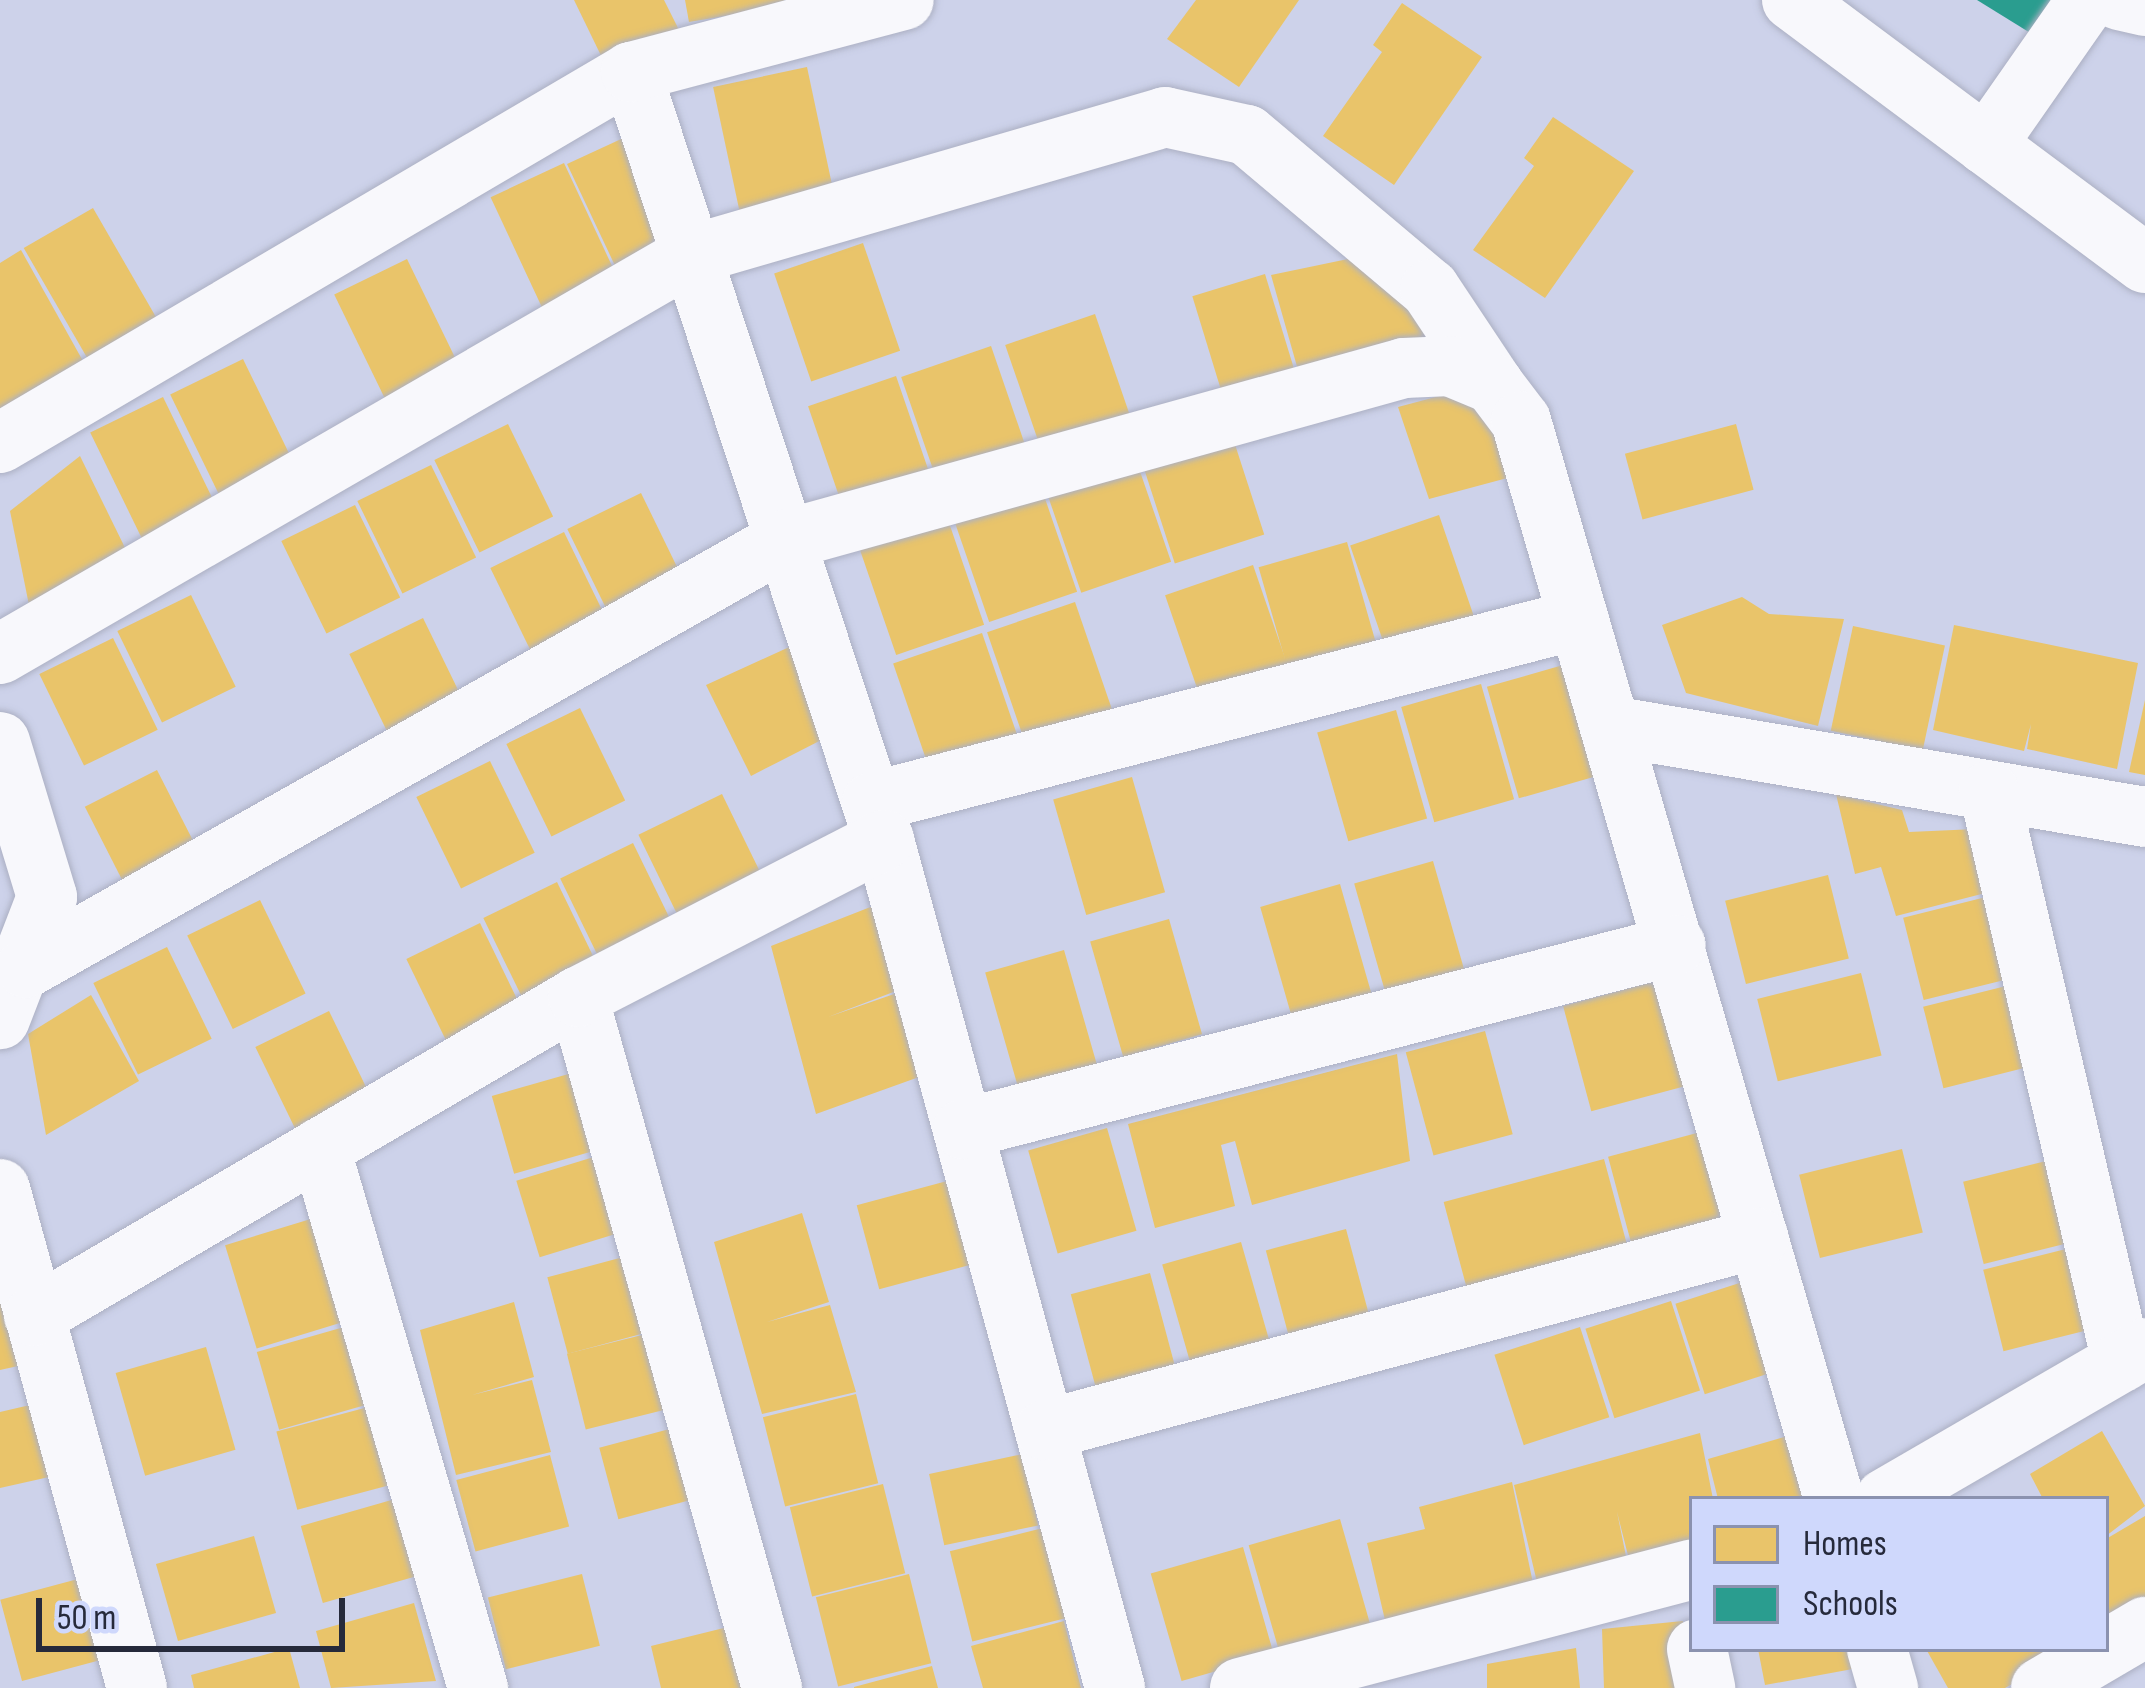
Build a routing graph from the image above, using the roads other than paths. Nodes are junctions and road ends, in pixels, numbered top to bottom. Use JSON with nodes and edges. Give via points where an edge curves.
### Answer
{"nodes":[{"id":1,"x":904,"y":0,"type":"edge"},
{"id":2,"x":1792,"y":0,"type":"edge"},
{"id":3,"x":2086,"y":0,"type":"edge"},
{"id":4,"x":2120,"y":0,"type":"edge"},
{"id":5,"x":2145,"y":6,"type":"edge"},
{"id":6,"x":631,"y":72,"type":"junction"},
{"id":7,"x":1986,"y":145,"type":"junction"},
{"id":8,"x":691,"y":254,"type":"junction"},
{"id":9,"x":2145,"y":263,"type":"edge"},
{"id":10,"x":1493,"y":384,"type":"junction"},
{"id":11,"x":0,"y":442,"type":"edge"},
{"id":12,"x":785,"y":540,"type":"junction"},
{"id":13,"x":1579,"y":619,"type":"junction"},
{"id":14,"x":0,"y":654,"type":"edge"},
{"id":15,"x":1611,"y":726,"type":"junction"},
{"id":16,"x":0,"y":742,"type":"edge"},
{"id":17,"x":1989,"y":791,"type":"junction"},
{"id":18,"x":2145,"y":818,"type":"edge"},
{"id":19,"x":878,"y":821,"type":"junction"},
{"id":20,"x":1676,"y":945,"type":"junction"},
{"id":21,"x":13,"y":994,"type":"edge"},
{"id":22,"x":578,"y":997,"type":"junction"},
{"id":23,"x":963,"y":1129,"type":"junction"},
{"id":24,"x":320,"y":1148,"type":"junction"},
{"id":25,"x":0,"y":1189,"type":"edge"},
{"id":26,"x":1759,"y":1238,"type":"junction"},
{"id":27,"x":34,"y":1316,"type":"junction"},
{"id":28,"x":2134,"y":1355,"type":"edge"},
{"id":29,"x":1045,"y":1430,"type":"junction"},
{"id":30,"x":1833,"y":1496,"type":"edge"},
{"id":31,"x":1890,"y":1496,"type":"edge"},
{"id":32,"x":1688,"y":1588,"type":"edge"},
{"id":33,"x":2145,"y":1627,"type":"edge"},
{"id":34,"x":2109,"y":1648,"type":"edge"},
{"id":35,"x":1698,"y":1652,"type":"edge"},
{"id":36,"x":1878,"y":1652,"type":"edge"},
{"id":37,"x":2102,"y":1652,"type":"edge"},
{"id":38,"x":1424,"y":1664,"type":"edge"},
{"id":39,"x":137,"y":1688,"type":"edge"},
{"id":40,"x":478,"y":1688,"type":"edge"},
{"id":41,"x":772,"y":1688,"type":"edge"},
{"id":42,"x":1115,"y":1688,"type":"edge"},
{"id":43,"x":1240,"y":1688,"type":"edge"},
{"id":44,"x":1705,"y":1688,"type":"edge"},
{"id":45,"x":1888,"y":1688,"type":"edge"},
{"id":46,"x":2041,"y":1688,"type":"edge"}],
"edges":[{"from":1,"to":6,"type":"street"},
{"from":2,"to":7,"type":"street"},
{"from":3,"to":7,"type":"street"},
{"from":4,"to":5,"type":"street"},
{"from":6,"to":8,"type":"street"},
{"from":6,"to":11,"type":"street"},
{"from":7,"to":9,"type":"street"},
{"from":8,"to":10,"type":"street","via":[[1165,117],[1206,119],[1246,135],[1430,289]]},
{"from":8,"to":12,"type":"street"},
{"from":8,"to":14,"type":"street"},
{"from":10,"to":12,"type":"street","via":[[1450,366],[1404,368]]},
{"from":10,"to":13,"type":"street","via":[[1521,421]]},
{"from":12,"to":19,"type":"street"},
{"from":12,"to":21,"type":"street"},
{"from":13,"to":15,"type":"street"},
{"from":13,"to":19,"type":"street"},
{"from":15,"to":17,"type":"street"},
{"from":15,"to":20,"type":"street"},
{"from":16,"to":21,"type":"street","via":[[47,897]]},
{"from":17,"to":18,"type":"street"},
{"from":17,"to":28,"type":"street"},
{"from":19,"to":22,"type":"street"},
{"from":19,"to":23,"type":"street"},
{"from":20,"to":23,"type":"street"},
{"from":20,"to":26,"type":"street"},
{"from":22,"to":24,"type":"street"},
{"from":22,"to":41,"type":"street"},
{"from":23,"to":29,"type":"street"},
{"from":24,"to":27,"type":"street"},
{"from":24,"to":40,"type":"street"},
{"from":25,"to":27,"type":"street"},
{"from":26,"to":29,"type":"street"},
{"from":26,"to":30,"type":"street"},
{"from":27,"to":39,"type":"street"},
{"from":28,"to":31,"type":"street"},
{"from":29,"to":42,"type":"street"},
{"from":32,"to":38,"type":"street"},
{"from":33,"to":34,"type":"street"},
{"from":35,"to":44,"type":"street"},
{"from":36,"to":45,"type":"street"},
{"from":37,"to":46,"type":"street"},
{"from":38,"to":43,"type":"street"}]}
